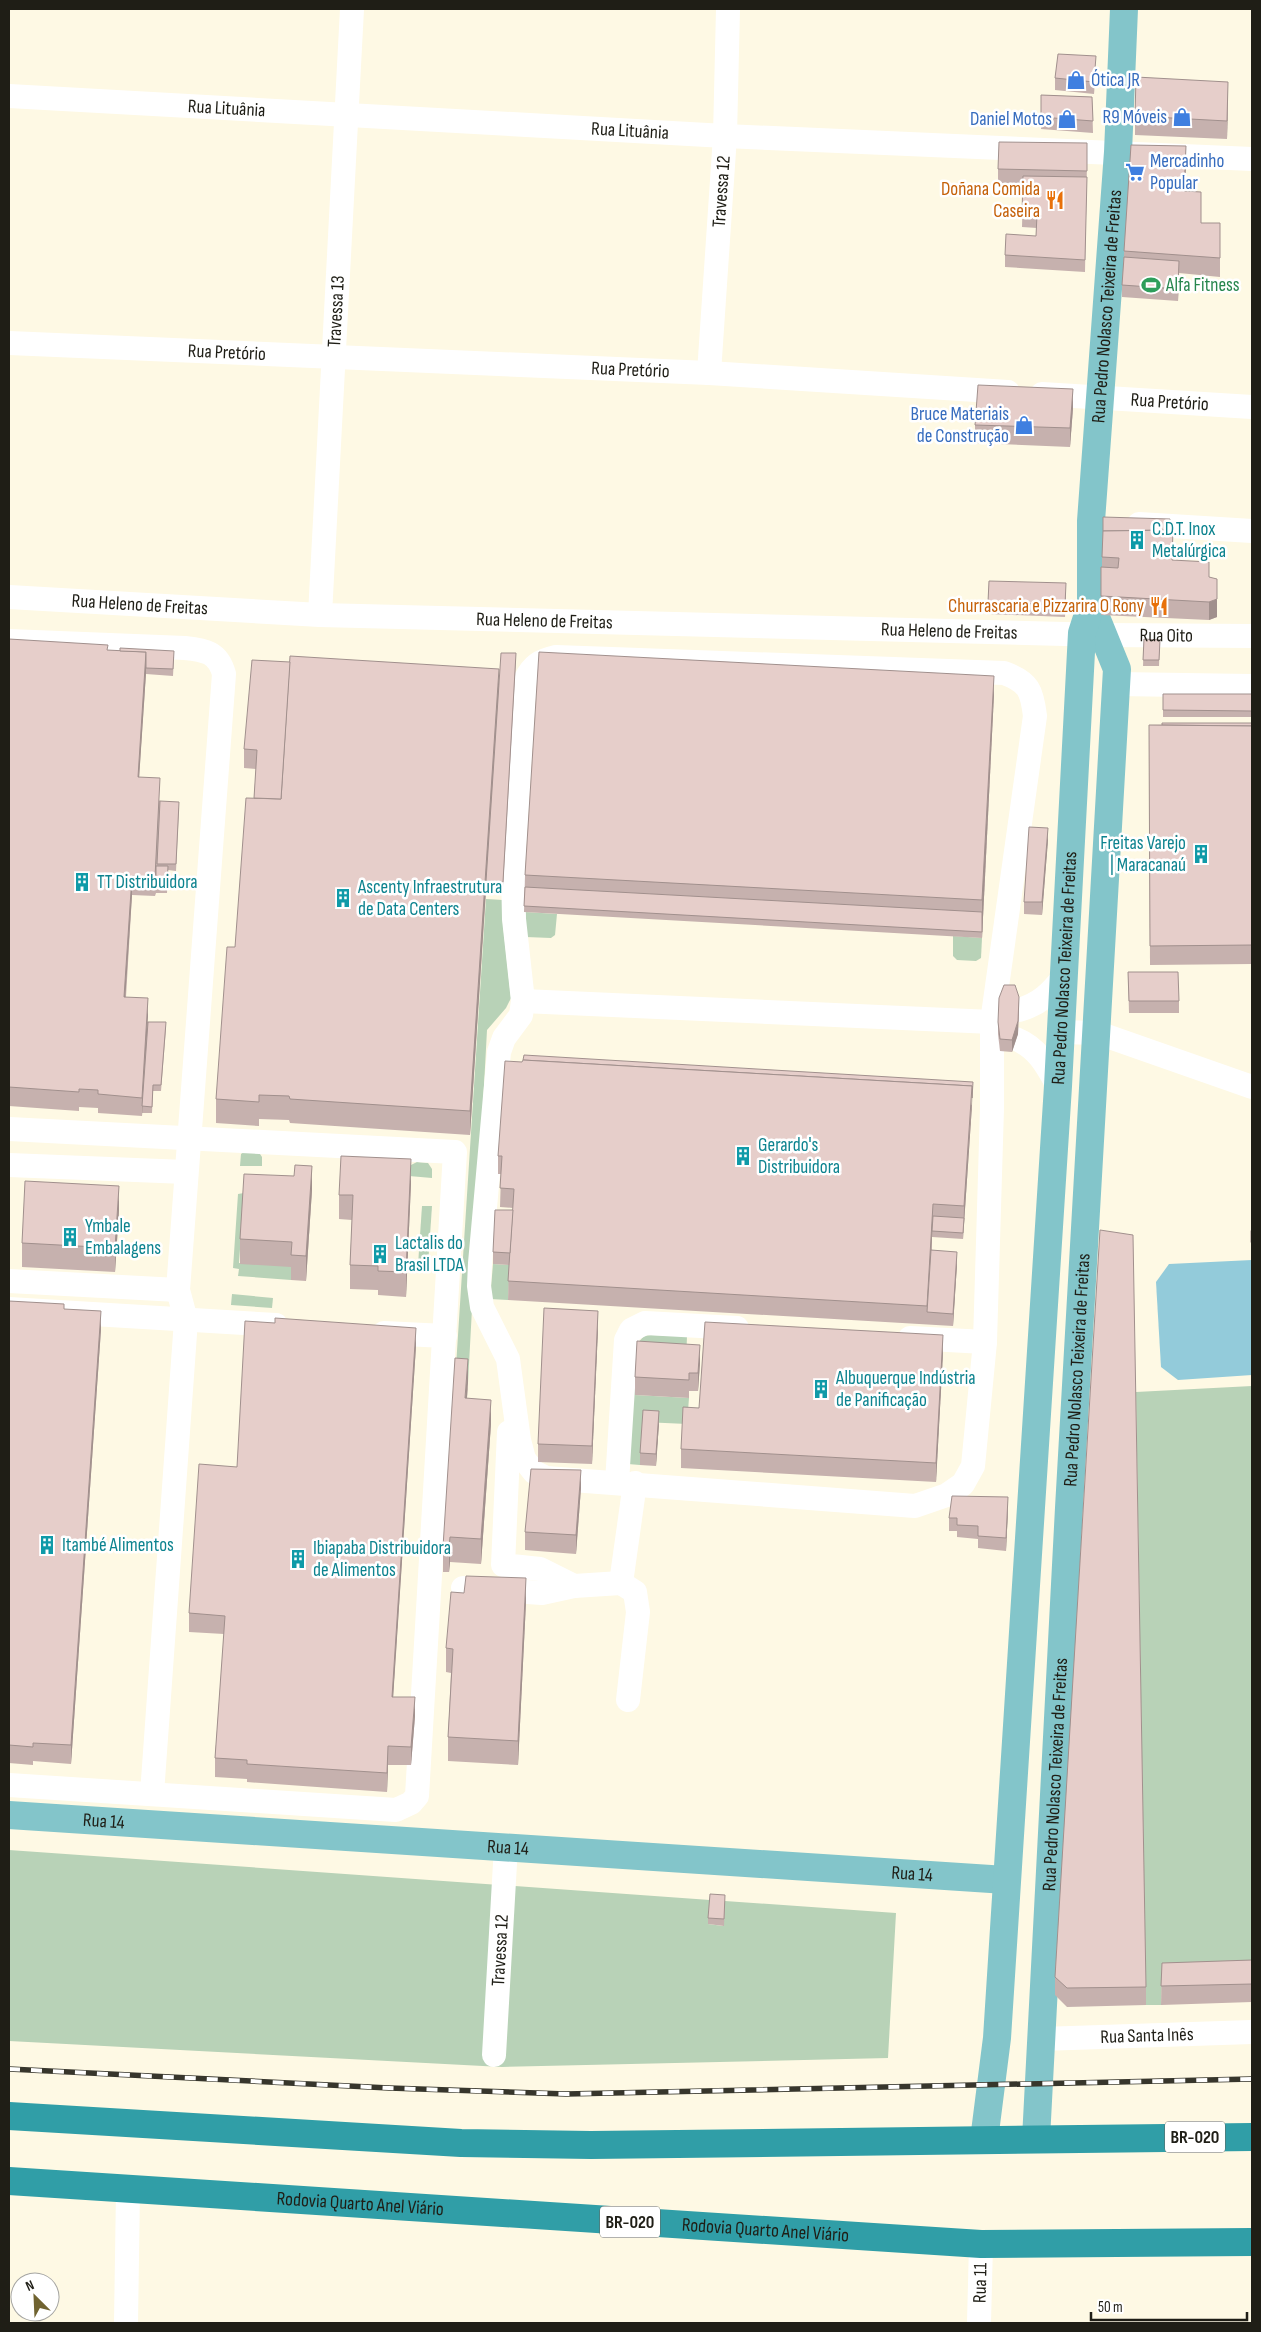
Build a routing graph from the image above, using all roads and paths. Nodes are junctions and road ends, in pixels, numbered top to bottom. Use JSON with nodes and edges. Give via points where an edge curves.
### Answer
{"nodes":[{"id":1,"x":352,"y":9,"type":"edge"},
{"id":2,"x":728,"y":9,"type":"edge"},
{"id":3,"x":1124,"y":9,"type":"edge"},
{"id":4,"x":9,"y":96,"type":"edge"},
{"id":5,"x":345,"y":116,"type":"junction"},
{"id":6,"x":725,"y":136,"type":"junction"},
{"id":7,"x":1118,"y":152,"type":"junction"},
{"id":8,"x":1252,"y":160,"type":"edge"},
{"id":9,"x":9,"y":343,"type":"edge"},
{"id":10,"x":333,"y":355,"type":"junction"},
{"id":11,"x":709,"y":373,"type":"junction"},
{"id":12,"x":1100,"y":398,"type":"junction"},
{"id":13,"x":1252,"y":408,"type":"edge"},
{"id":14,"x":1107,"y":522,"type":"junction"},
{"id":15,"x":1252,"y":531,"type":"edge"},
{"id":16,"x":9,"y":597,"type":"edge"},
{"id":17,"x":320,"y":614,"type":"junction"},
{"id":18,"x":1093,"y":634,"type":"junction"},
{"id":19,"x":1245,"y":636,"type":"edge"},
{"id":20,"x":9,"y":641,"type":"edge"},
{"id":21,"x":1116,"y":684,"type":"junction"},
{"id":22,"x":1252,"y":686,"type":"edge"},
{"id":23,"x":1064,"y":976,"type":"junction"},
{"id":24,"x":524,"y":1002,"type":"junction"},
{"id":25,"x":1005,"y":1023,"type":"junction"},
{"id":26,"x":1061,"y":1032,"type":"junction"},
{"id":27,"x":1098,"y":1033,"type":"junction"},
{"id":28,"x":1058,"y":1086,"type":"junction"},
{"id":29,"x":1252,"y":1087,"type":"edge"},
{"id":30,"x":9,"y":1129,"type":"edge"},
{"id":31,"x":189,"y":1140,"type":"junction"},
{"id":32,"x":9,"y":1165,"type":"edge"},
{"id":33,"x":186,"y":1172,"type":"junction"},
{"id":34,"x":9,"y":1282,"type":"edge"},
{"id":35,"x":178,"y":1290,"type":"junction"},
{"id":36,"x":9,"y":1309,"type":"edge"},
{"id":37,"x":186,"y":1320,"type":"junction"},
{"id":38,"x":295,"y":1327,"type":"edge"},
{"id":39,"x":762,"y":1330,"type":"edge"},
{"id":40,"x":365,"y":1331,"type":"edge"},
{"id":41,"x":444,"y":1336,"type":"junction"},
{"id":42,"x":888,"y":1336,"type":"edge"},
{"id":43,"x":985,"y":1342,"type":"junction"},
{"id":44,"x":511,"y":1391,"type":"junction"},
{"id":45,"x":626,"y":1482,"type":"junction"},
{"id":46,"x":1031,"y":1504,"type":"junction"},
{"id":47,"x":1069,"y":1508,"type":"junction"},
{"id":48,"x":620,"y":1583,"type":"junction"},
{"id":49,"x":574,"y":1586,"type":"junction"},
{"id":50,"x":463,"y":1588,"type":"edge"},
{"id":51,"x":628,"y":1700,"type":"dead end"},
{"id":52,"x":9,"y":1785,"type":"edge"},
{"id":53,"x":152,"y":1794,"type":"junction"},
{"id":54,"x":9,"y":1815,"type":"edge"},
{"id":55,"x":506,"y":1846,"type":"junction"},
{"id":56,"x":1006,"y":1880,"type":"junction"},
{"id":57,"x":1252,"y":2032,"type":"edge"},
{"id":58,"x":1041,"y":2039,"type":"junction"},
{"id":59,"x":494,"y":2055,"type":"dead end"},
{"id":60,"x":9,"y":2116,"type":"edge"},
{"id":61,"x":1252,"y":2136,"type":"edge"},
{"id":62,"x":984,"y":2140,"type":"junction"},
{"id":63,"x":1036,"y":2140,"type":"junction"},
{"id":64,"x":9,"y":2182,"type":"edge"},
{"id":65,"x":128,"y":2190,"type":"junction"},
{"id":66,"x":1252,"y":2242,"type":"edge"},
{"id":67,"x":981,"y":2244,"type":"junction"},
{"id":68,"x":126,"y":2323,"type":"edge"},
{"id":69,"x":979,"y":2323,"type":"edge"}],
"edges":[{"from":1,"to":5,"type":"street","name":"Travessa 13"},
{"from":2,"to":6,"type":"street","name":"Travessa 12"},
{"from":3,"to":7,"type":"main road","name":"Rua Pedro Nolasco Teixeira de Freitas"},
{"from":4,"to":5,"type":"street","name":"Rua Lituânia"},
{"from":5,"to":6,"type":"street","name":"Rua Lituânia"},
{"from":5,"to":10,"type":"street","name":"Travessa 13"},
{"from":6,"to":7,"type":"street","name":"Rua Lituânia"},
{"from":6,"to":11,"type":"street","name":"Travessa 12"},
{"from":7,"to":8,"type":"street","name":"Rua Lituânia"},
{"from":7,"to":12,"type":"main road","name":"Rua Pedro Nolasco Teixeira de Freitas"},
{"from":9,"to":10,"type":"street","name":"Rua Pretório"},
{"from":10,"to":11,"type":"street","name":"Rua Pretório"},
{"from":10,"to":17,"type":"street","name":"Travessa 13"},
{"from":11,"to":12,"type":"street","name":"Rua Pretório"},
{"from":12,"to":13,"type":"street","name":"Rua Pretório"},
{"from":12,"to":14,"type":"main road","name":"Rua Pedro Nolasco Teixeira de Freitas"},
{"from":14,"to":15,"type":"street"},
{"from":14,"to":18,"type":"main road","name":"Rua Pedro Nolasco Teixeira de Freitas","via":[[1091,605]]},
{"from":16,"to":17,"type":"street","name":"Rua Heleno de Freitas"},
{"from":17,"to":18,"type":"street","name":"Rua Heleno de Freitas"},
{"from":18,"to":19,"type":"street","name":"Rua Oito"},
{"from":18,"to":21,"type":"main road","name":"Rua Pedro Nolasco Teixeira de Freitas","via":[[1116,664]]},
{"from":18,"to":23,"type":"main road","name":"Rua Pedro Nolasco Teixeira de Freitas"},
{"from":20,"to":31,"type":"street","via":[[207,650],[221,664],[224,674]]},
{"from":21,"to":22,"type":"street"},
{"from":21,"to":27,"type":"main road","name":"Rua Pedro Nolasco Teixeira de Freitas"},
{"from":23,"to":25,"type":"street","via":[[1050,995]]},
{"from":23,"to":26,"type":"main road","name":"Rua Pedro Nolasco Teixeira de Freitas"},
{"from":24,"to":25,"type":"street"},
{"from":24,"to":25,"type":"street","via":[[514,919],[513,870],[525,680],[531,668],[540,661],[556,657],[1004,674],[1018,678],[1028,687],[1035,716]]},
{"from":24,"to":44,"type":"street","via":[[521,1015],[498,1052],[479,1286],[482,1307],[508,1359]]},
{"from":25,"to":28,"type":"street","via":[[1044,1061]]},
{"from":25,"to":43,"type":"street","via":[[992,1108]]},
{"from":26,"to":27,"type":"street"},
{"from":26,"to":28,"type":"main road","name":"Rua Pedro Nolasco Teixeira de Freitas"},
{"from":27,"to":29,"type":"street"},
{"from":27,"to":47,"type":"main road","name":"Rua Pedro Nolasco Teixeira de Freitas"},
{"from":28,"to":46,"type":"main road","name":"Rua Pedro Nolasco Teixeira de Freitas"},
{"from":30,"to":31,"type":"street"},
{"from":31,"to":33,"type":"street"},
{"from":31,"to":41,"type":"street","via":[[455,1152]]},
{"from":32,"to":33,"type":"street"},
{"from":33,"to":35,"type":"street"},
{"from":34,"to":35,"type":"street"},
{"from":35,"to":37,"type":"street"},
{"from":36,"to":37,"type":"street"},
{"from":37,"to":38,"type":"street"},
{"from":37,"to":53,"type":"street"},
{"from":39,"to":45,"type":"street","via":[[645,1323],[631,1330],[626,1340]]},
{"from":40,"to":41,"type":"street"},
{"from":41,"to":53,"type":"street","via":[[417,1796],[411,1804],[396,1810]]},
{"from":42,"to":43,"type":"street"},
{"from":43,"to":45,"type":"street","via":[[973,1466],[963,1484],[947,1495],[916,1506]]},
{"from":44,"to":45,"type":"street","via":[[524,1459],[534,1472],[546,1478]]},
{"from":44,"to":49,"type":"street","via":[[503,1565],[540,1569]]},
{"from":45,"to":48,"type":"street"},
{"from":46,"to":47,"type":"main road"},
{"from":46,"to":56,"type":"main road","name":"Rua Pedro Nolasco Teixeira de Freitas"},
{"from":47,"to":58,"type":"main road","name":"Rua Pedro Nolasco Teixeira de Freitas"},
{"from":48,"to":49,"type":"street"},
{"from":48,"to":51,"type":"street","via":[[635,1592],[638,1612]]},
{"from":49,"to":50,"type":"street","via":[[542,1593]]},
{"from":52,"to":53,"type":"street"},
{"from":54,"to":55,"type":"main road","name":"Rua 14"},
{"from":55,"to":56,"type":"main road","name":"Rua 14"},
{"from":55,"to":59,"type":"street","name":"Travessa 12"},
{"from":56,"to":62,"type":"main road","name":"Rua Pedro Nolasco Teixeira de Freitas","via":[[997,2038]]},
{"from":57,"to":58,"type":"street","name":"Rua Santa Inês"},
{"from":58,"to":63,"type":"main road","name":"Rua Pedro Nolasco Teixeira de Freitas"},
{"from":60,"to":62,"type":"highway","number":"BR-020","via":[[461,2143],[722,2145]]},
{"from":61,"to":63,"type":"highway","number":"BR-020"},
{"from":62,"to":63,"type":"highway","number":"BR-020"},
{"from":64,"to":65,"type":"highway","name":"Rodovia Quarto Anel Viário","number":"BR-020"},
{"from":65,"to":67,"type":"highway","name":"Rodovia Quarto Anel Viário","number":"BR-020"},
{"from":65,"to":68,"type":"street"},
{"from":66,"to":67,"type":"highway","name":"Rodovia Quarto Anel Viário","number":"BR-020"},
{"from":67,"to":69,"type":"street","name":"Rua 11"}]}
